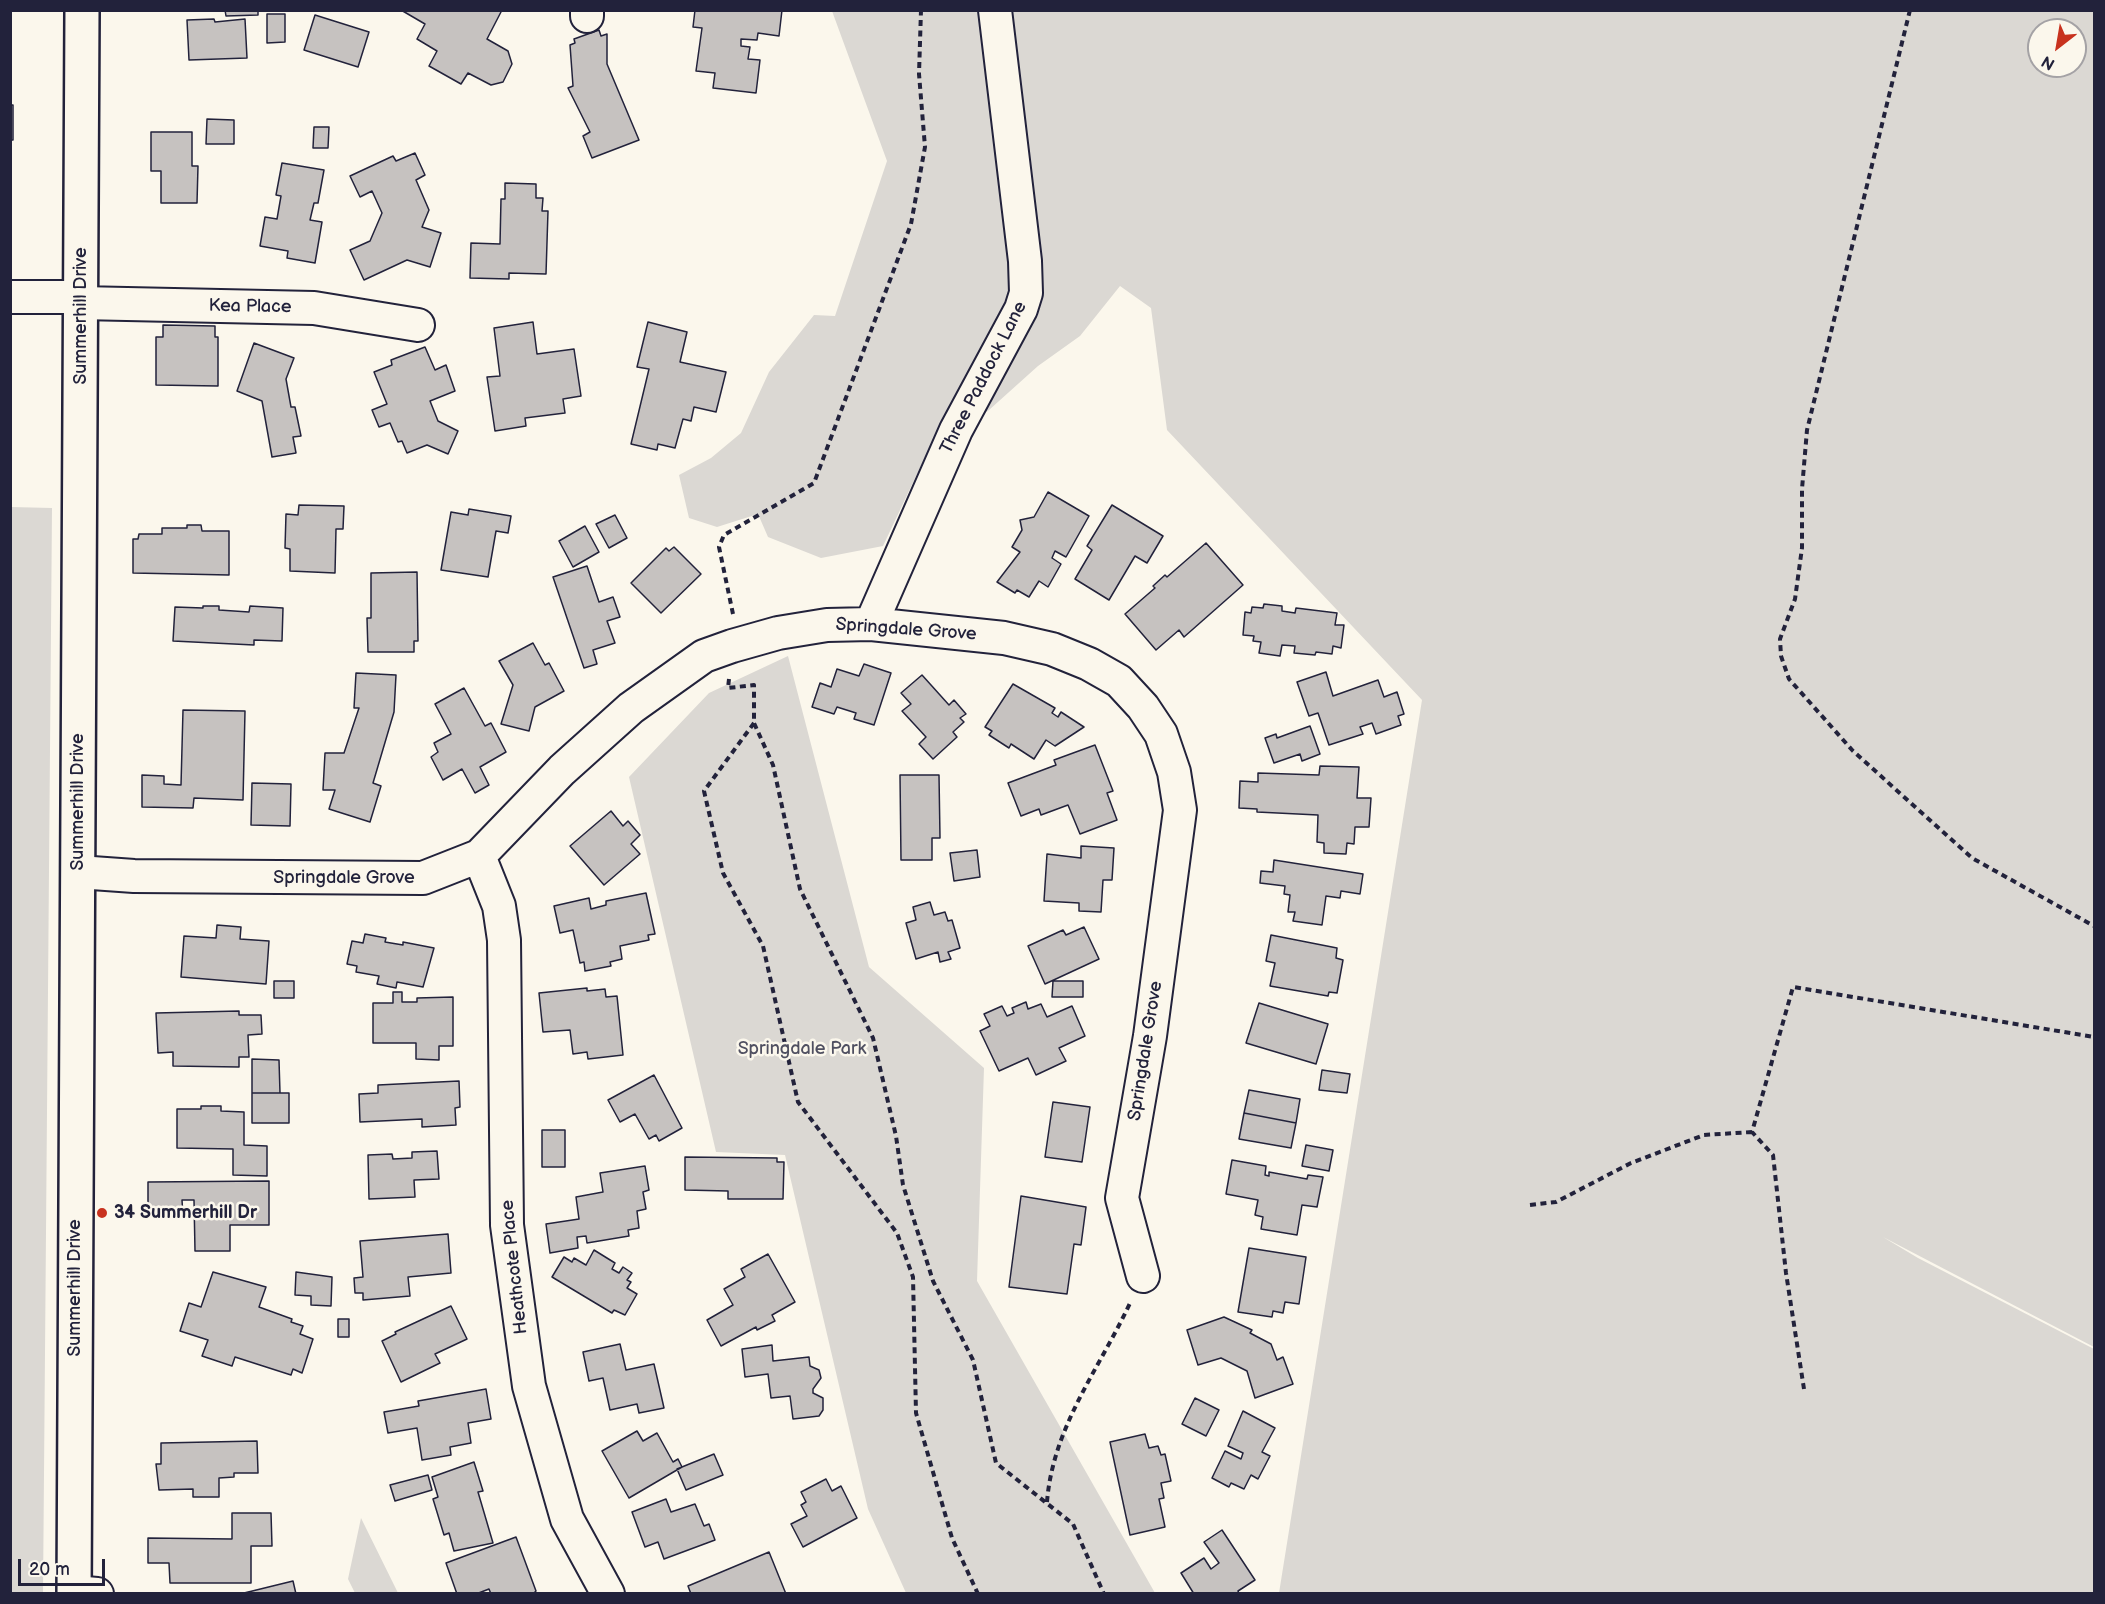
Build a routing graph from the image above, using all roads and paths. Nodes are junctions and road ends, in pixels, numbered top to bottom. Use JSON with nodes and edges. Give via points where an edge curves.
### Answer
{"nodes":[{"id":1,"x":82,"y":10,"type":"edge"},
{"id":2,"x":921,"y":10,"type":"edge"},
{"id":3,"x":995,"y":10,"type":"edge"},
{"id":4,"x":1910,"y":10,"type":"edge"},
{"id":5,"x":10,"y":297,"type":"edge"},
{"id":6,"x":80,"y":300,"type":"junction"},
{"id":7,"x":418,"y":325,"type":"dead end"},
{"id":8,"x":871,"y":624,"type":"junction"},
{"id":9,"x":732,"y":646,"type":"junction"},
{"id":10,"x":728,"y":688,"type":"dead end"},
{"id":11,"x":753,"y":723,"type":"junction"},
{"id":12,"x":479,"y":856,"type":"junction"},
{"id":13,"x":78,"y":872,"type":"junction"},
{"id":14,"x":2094,"y":926,"type":"edge"},
{"id":15,"x":2094,"y":1037,"type":"edge"},
{"id":16,"x":1752,"y":1132,"type":"junction"},
{"id":17,"x":1530,"y":1205,"type":"dead end"},
{"id":18,"x":1143,"y":1276,"type":"joint"},
{"id":19,"x":1804,"y":1389,"type":"dead end"},
{"id":20,"x":1047,"y":1503,"type":"junction"},
{"id":21,"x":82,"y":1593,"type":"edge"},
{"id":22,"x":608,"y":1593,"type":"edge"},
{"id":23,"x":978,"y":1593,"type":"edge"},
{"id":24,"x":1104,"y":1593,"type":"edge"}],
"edges":[{"from":1,"to":6,"type":"main road","name":"Summerhill Drive"},
{"from":2,"to":9,"type":"path","via":[[919,74],[925,147],[911,224],[814,483],[724,535],[719,547],[734,609]]},
{"from":3,"to":8,"type":"street","name":"Three Paddock Lane","via":[[1026,293],[1013,326],[956,430]]},
{"from":4,"to":14,"type":"path","via":[[1807,430],[1802,548],[1795,599],[1780,639],[1781,656],[1790,679],[1853,751],[1972,858]]},
{"from":5,"to":6,"type":"street","name":"Kea Place"},
{"from":6,"to":7,"type":"street","name":"Kea Place","via":[[314,308]]},
{"from":6,"to":13,"type":"main road","name":"Summerhill Drive"},
{"from":8,"to":9,"type":"street","name":"Springdale Grove","via":[[827,624]]},
{"from":8,"to":18,"type":"street","name":"Springdale Grove","via":[[1004,638],[1052,649],[1119,681],[1161,734],[1174,772],[1180,810],[1150,1036],[1122,1198]]},
{"from":9,"to":12,"type":"street","name":"Springdale Grove","via":[[704,656],[631,708],[561,770]]},
{"from":10,"to":11,"type":"path","via":[[754,685]]},
{"from":11,"to":20,"type":"path","via":[[773,765],[800,888],[873,1038],[903,1185],[933,1281],[973,1360],[996,1463]]},
{"from":11,"to":23,"type":"path","via":[[704,791],[723,873],[763,946],[798,1102],[897,1233],[913,1277],[916,1413],[952,1538]]},
{"from":12,"to":13,"type":"street","name":"Springdale Grove","via":[[423,878],[134,876]]},
{"from":12,"to":22,"type":"street","name":"Heathcote Place","via":[[499,906],[504,940],[507,1225],[529,1386],[567,1519]]},
{"from":13,"to":21,"type":"main road","name":"Summerhill Drive"},
{"from":15,"to":16,"type":"path","via":[[1793,987]]},
{"from":16,"to":17,"type":"path","via":[[1704,1135],[1631,1163],[1556,1202]]},
{"from":16,"to":19,"type":"path","via":[[1773,1155]]},
{"from":18,"to":20,"type":"path","via":[[1078,1397],[1049,1472]]},
{"from":20,"to":24,"type":"path","via":[[1073,1524]]}]}
